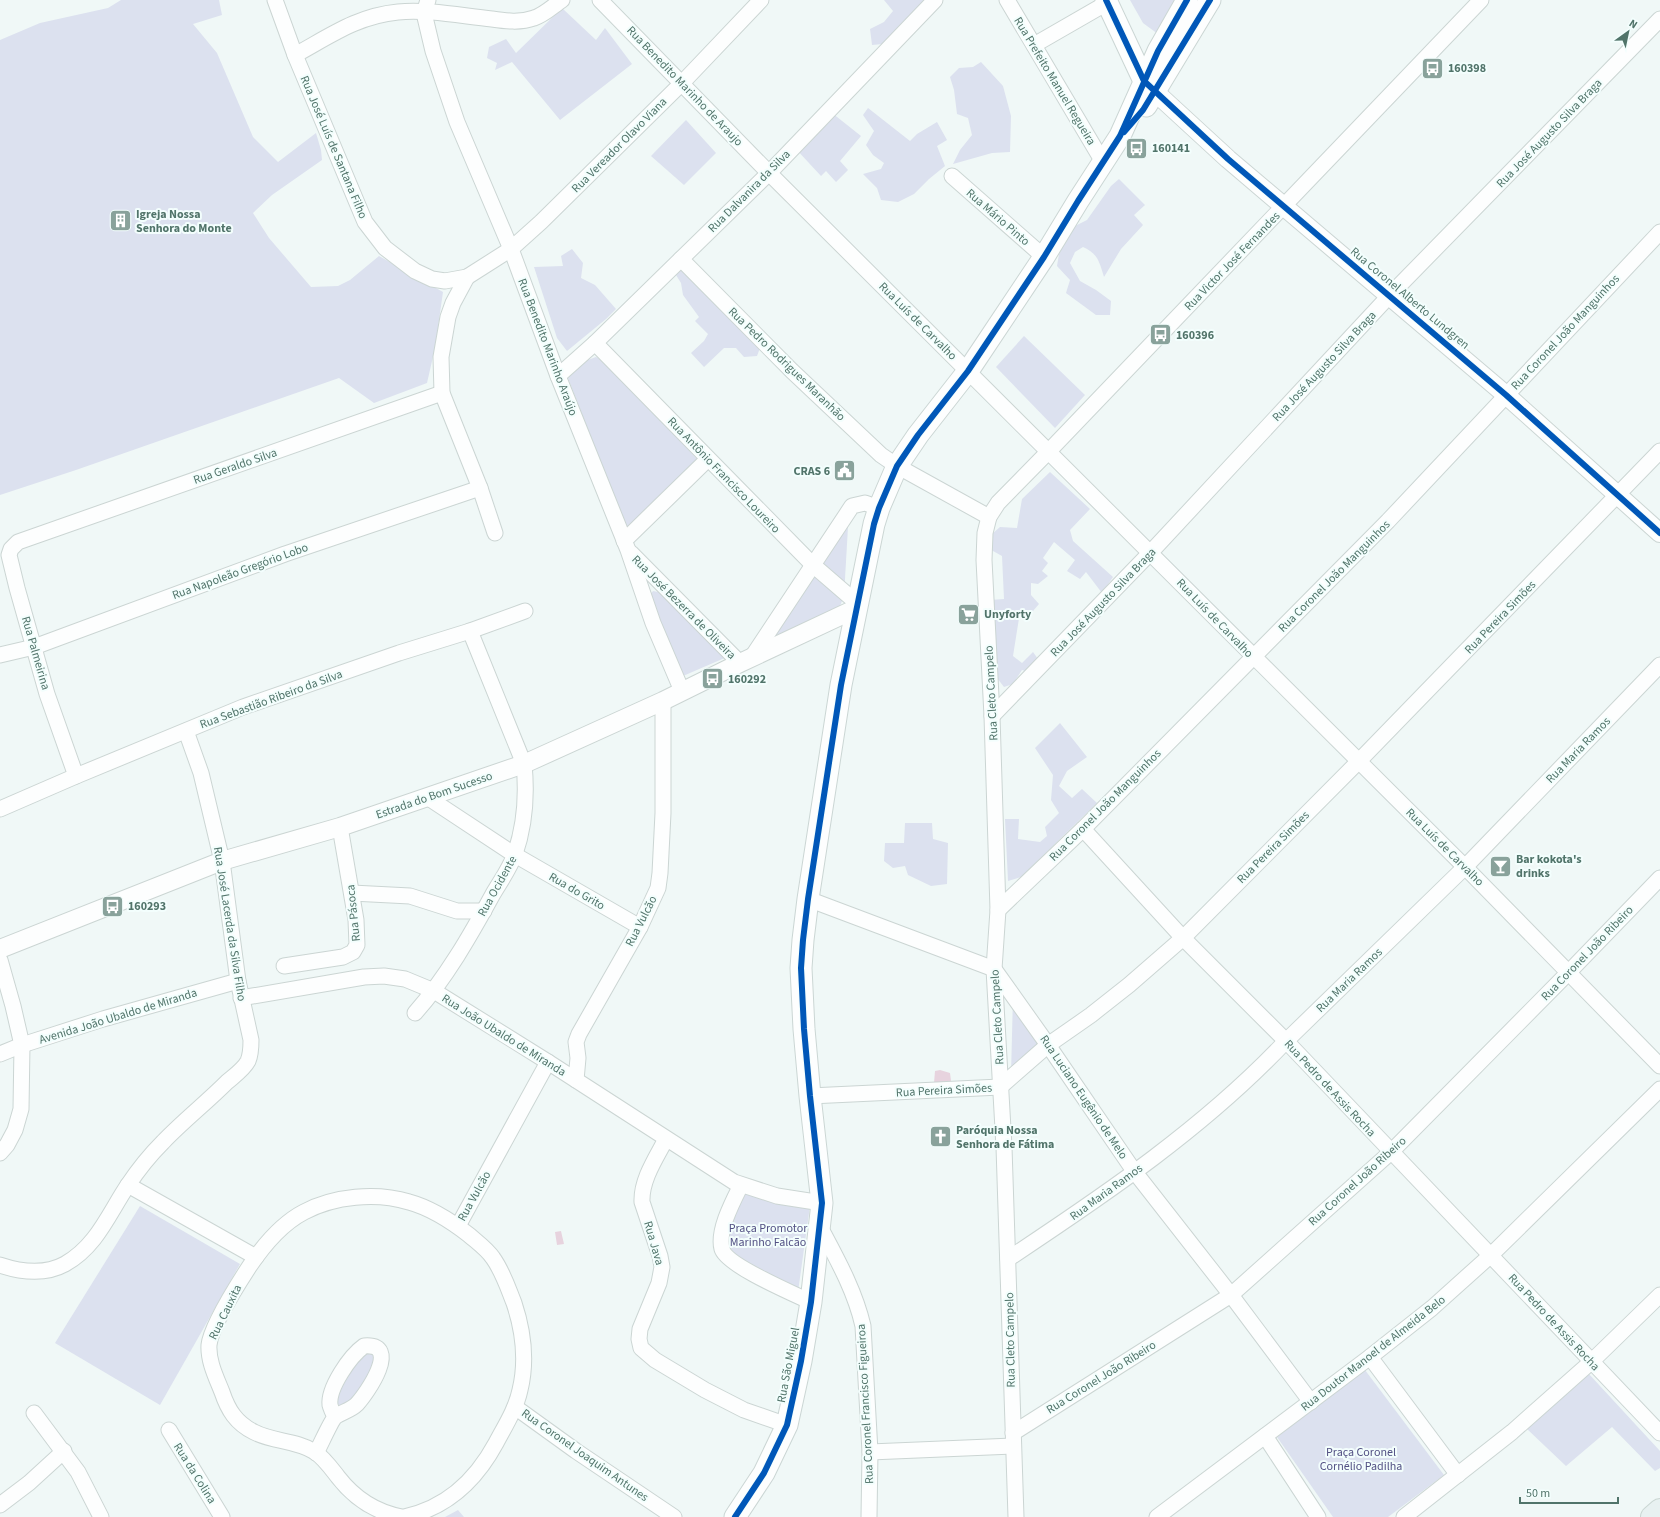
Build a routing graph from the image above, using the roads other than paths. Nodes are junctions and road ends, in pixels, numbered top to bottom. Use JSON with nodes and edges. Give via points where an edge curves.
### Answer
{"nodes":[{"id":1,"x":275,"y":0,"type":"edge"},
{"id":2,"x":562,"y":0,"type":"edge"},
{"id":3,"x":600,"y":0,"type":"edge"},
{"id":4,"x":761,"y":0,"type":"edge"},
{"id":5,"x":936,"y":0,"type":"edge"},
{"id":6,"x":1007,"y":0,"type":"edge"},
{"id":7,"x":1187,"y":0,"type":"edge"},
{"id":8,"x":1210,"y":0,"type":"edge"},
{"id":9,"x":1481,"y":0,"type":"edge"},
{"id":10,"x":1106,"y":1,"type":"edge"},
{"id":11,"x":426,"y":6,"type":"edge"},
{"id":12,"x":1660,"y":19,"type":"edge"},
{"id":13,"x":1034,"y":45,"type":"junction"},
{"id":14,"x":295,"y":56,"type":"junction"},
{"id":15,"x":682,"y":83,"type":"junction"},
{"id":16,"x":1149,"y":86,"type":"junction"},
{"id":17,"x":1103,"y":162,"type":"junction"},
{"id":18,"x":769,"y":172,"type":"junction"},
{"id":19,"x":952,"y":176,"type":"dead end"},
{"id":20,"x":1284,"y":207,"type":"junction"},
{"id":21,"x":1660,"y":232,"type":"edge"},
{"id":22,"x":511,"y":249,"type":"junction"},
{"id":23,"x":1044,"y":257,"type":"junction"},
{"id":24,"x":681,"y":259,"type":"junction"},
{"id":25,"x":466,"y":277,"type":"junction"},
{"id":26,"x":1390,"y":295,"type":"junction"},
{"id":27,"x":595,"y":343,"type":"junction"},
{"id":28,"x":968,"y":371,"type":"junction"},
{"id":29,"x":558,"y":376,"type":"junction"},
{"id":30,"x":442,"y":393,"type":"junction"},
{"id":31,"x":1506,"y":395,"type":"junction"},
{"id":32,"x":1049,"y":451,"type":"junction"},
{"id":33,"x":1660,"y":451,"type":"edge"},
{"id":34,"x":708,"y":459,"type":"junction"},
{"id":35,"x":897,"y":466,"type":"junction"},
{"id":36,"x":480,"y":488,"type":"junction"},
{"id":37,"x":1619,"y":495,"type":"junction"},
{"id":38,"x":879,"y":508,"type":"junction"},
{"id":39,"x":989,"y":517,"type":"junction"},
{"id":40,"x":495,"y":533,"type":"dead end"},
{"id":41,"x":1660,"y":533,"type":"edge"},
{"id":42,"x":28,"y":538,"type":"joint"},
{"id":43,"x":626,"y":546,"type":"junction"},
{"id":44,"x":1151,"y":552,"type":"junction"},
{"id":45,"x":813,"y":565,"type":"junction"},
{"id":46,"x":856,"y":606,"type":"junction"},
{"id":47,"x":525,"y":611,"type":"dead end"},
{"id":48,"x":470,"y":631,"type":"junction"},
{"id":49,"x":34,"y":647,"type":"junction"},
{"id":50,"x":0,"y":655,"type":"edge"},
{"id":51,"x":1253,"y":657,"type":"junction"},
{"id":52,"x":746,"y":660,"type":"junction"},
{"id":53,"x":1660,"y":665,"type":"edge"},
{"id":54,"x":682,"y":691,"type":"junction"},
{"id":55,"x":663,"y":701,"type":"junction"},
{"id":56,"x":992,"y":716,"type":"junction"},
{"id":57,"x":186,"y":731,"type":"junction"},
{"id":58,"x":1358,"y":762,"type":"junction"},
{"id":59,"x":524,"y":764,"type":"junction"},
{"id":60,"x":76,"y":776,"type":"junction"},
{"id":61,"x":427,"y":797,"type":"junction"},
{"id":62,"x":0,"y":809,"type":"edge"},
{"id":63,"x":340,"y":827,"type":"junction"},
{"id":64,"x":1083,"y":829,"type":"junction"},
{"id":65,"x":515,"y":855,"type":"junction"},
{"id":66,"x":222,"y":861,"type":"junction"},
{"id":67,"x":1465,"y":867,"type":"junction"},
{"id":68,"x":1660,"y":878,"type":"edge"},
{"id":69,"x":352,"y":893,"type":"junction"},
{"id":70,"x":808,"y":899,"type":"junction"},
{"id":71,"x":998,"y":910,"type":"junction"},
{"id":72,"x":484,"y":911,"type":"junction"},
{"id":73,"x":640,"y":927,"type":"junction"},
{"id":74,"x":1183,"y":938,"type":"junction"},
{"id":75,"x":0,"y":949,"type":"edge"},
{"id":76,"x":0,"y":960,"type":"edge"},
{"id":77,"x":284,"y":966,"type":"dead end"},
{"id":78,"x":994,"y":969,"type":"junction"},
{"id":79,"x":1568,"y":973,"type":"junction"},
{"id":80,"x":238,"y":981,"type":"junction"},
{"id":81,"x":434,"y":991,"type":"junction"},
{"id":82,"x":241,"y":998,"type":"junction"},
{"id":83,"x":415,"y":1013,"type":"dead end"},
{"id":84,"x":1286,"y":1041,"type":"junction"},
{"id":85,"x":22,"y":1045,"type":"junction"},
{"id":86,"x":1048,"y":1045,"type":"junction"},
{"id":87,"x":0,"y":1054,"type":"edge"},
{"id":88,"x":548,"y":1062,"type":"junction"},
{"id":89,"x":1660,"y":1066,"type":"edge"},
{"id":90,"x":576,"y":1080,"type":"junction"},
{"id":91,"x":1000,"y":1087,"type":"junction"},
{"id":92,"x":1660,"y":1089,"type":"edge"},
{"id":93,"x":810,"y":1096,"type":"junction"},
{"id":94,"x":666,"y":1139,"type":"junction"},
{"id":95,"x":1391,"y":1152,"type":"junction"},
{"id":96,"x":0,"y":1153,"type":"edge"},
{"id":97,"x":1134,"y":1171,"type":"junction"},
{"id":98,"x":128,"y":1185,"type":"junction"},
{"id":99,"x":741,"y":1185,"type":"junction"},
{"id":100,"x":822,"y":1203,"type":"junction"},
{"id":101,"x":458,"y":1226,"type":"junction"},
{"id":102,"x":820,"y":1227,"type":"junction"},
{"id":103,"x":1491,"y":1255,"type":"junction"},
{"id":104,"x":256,"y":1257,"type":"junction"},
{"id":105,"x":1008,"y":1259,"type":"junction"},
{"id":106,"x":0,"y":1265,"type":"edge"},
{"id":107,"x":1231,"y":1295,"type":"junction"},
{"id":108,"x":1660,"y":1295,"type":"edge"},
{"id":109,"x":811,"y":1302,"type":"junction"},
{"id":110,"x":1370,"y":1358,"type":"junction"},
{"id":111,"x":1591,"y":1362,"type":"junction"},
{"id":112,"x":1311,"y":1402,"type":"junction"},
{"id":113,"x":515,"y":1407,"type":"junction"},
{"id":114,"x":34,"y":1413,"type":"dead end"},
{"id":115,"x":335,"y":1417,"type":"dead end"},
{"id":116,"x":787,"y":1425,"type":"junction"},
{"id":117,"x":169,"y":1430,"type":"dead end"},
{"id":118,"x":1660,"y":1433,"type":"edge"},
{"id":119,"x":1265,"y":1436,"type":"junction"},
{"id":120,"x":1013,"y":1440,"type":"junction"},
{"id":121,"x":64,"y":1451,"type":"junction"},
{"id":122,"x":870,"y":1452,"type":"junction"},
{"id":123,"x":316,"y":1453,"type":"junction"},
{"id":124,"x":1458,"y":1475,"type":"junction"},
{"id":125,"x":362,"y":1501,"type":"junction"},
{"id":126,"x":0,"y":1505,"type":"edge"},
{"id":127,"x":1660,"y":1510,"type":"edge"},
{"id":128,"x":101,"y":1517,"type":"edge"},
{"id":129,"x":222,"y":1517,"type":"edge"},
{"id":130,"x":365,"y":1517,"type":"edge"},
{"id":131,"x":403,"y":1517,"type":"edge"},
{"id":132,"x":674,"y":1517,"type":"edge"},
{"id":133,"x":735,"y":1517,"type":"edge"},
{"id":134,"x":869,"y":1517,"type":"edge"},
{"id":135,"x":1016,"y":1517,"type":"edge"},
{"id":136,"x":1157,"y":1517,"type":"edge"},
{"id":137,"x":1318,"y":1517,"type":"edge"},
{"id":138,"x":1404,"y":1517,"type":"edge"},
{"id":139,"x":1652,"y":1517,"type":"edge"}],
"edges":[{"from":1,"to":14,"type":"street","name":"Rua José Luís de Santana Filho"},
{"from":2,"to":11,"type":"street","via":[[534,19],[516,22]]},
{"from":3,"to":15,"type":"street","name":"Rua Benedito Marinho de Araujo"},
{"from":4,"to":15,"type":"street","name":"Rua Vereador Olavo Viana"},
{"from":5,"to":18,"type":"street","name":"Rua Dalvanira da Silva"},
{"from":6,"to":13,"type":"street","name":"Rua Prefeito Manuel Regueira"},
{"from":7,"to":16,"type":"main road","via":[[1171,27]]},
{"from":8,"to":16,"type":"main road"},
{"from":9,"to":20,"type":"street","name":"Rua Victor José Fernandes"},
{"from":10,"to":13,"type":"street"},
{"from":10,"to":16,"type":"main road"},
{"from":11,"to":14,"type":"street","via":[[352,23]]},
{"from":11,"to":22,"type":"street","name":"Rua Benedito Marinho Araújo","via":[[433,51],[457,122]]},
{"from":12,"to":26,"type":"street","name":"Rua José Augusto Silva Braga"},
{"from":13,"to":17,"type":"street","name":"Rua Prefeito Manuel Regueira"},
{"from":14,"to":25,"type":"street","name":"Rua José Luís de Santana Filho","via":[[365,222],[385,248],[414,271],[432,279],[445,281]]},
{"from":15,"to":18,"type":"street","name":"Rua Benedito Marinho de Araujo"},
{"from":15,"to":22,"type":"street","name":"Rua Vereador Olavo Viana"},
{"from":16,"to":17,"type":"main road","name":"Rua São Miguel"},
{"from":16,"to":20,"type":"street","name":"Rua Coronel Alberto Lundgren"},
{"from":17,"to":23,"type":"main road","name":"Rua São Miguel"},
{"from":18,"to":24,"type":"street","name":"Rua Dalvanira da Silva"},
{"from":18,"to":28,"type":"street","name":"Rua Luís de Carvalho"},
{"from":19,"to":23,"type":"street","name":"Rua Mário Pinto"},
{"from":20,"to":26,"type":"street","name":"Rua Coronel Alberto Lundgren"},
{"from":20,"to":32,"type":"street","name":"Rua Victor José Fernandes"},
{"from":21,"to":31,"type":"street","name":"Rua Coronel João Manguinhos"},
{"from":22,"to":25,"type":"street","name":"Rua Vereador Olavo Viana"},
{"from":22,"to":29,"type":"street","name":"Rua Benedito Marinho Araújo"},
{"from":23,"to":28,"type":"main road","name":"Rua São Miguel"},
{"from":24,"to":27,"type":"street","name":"Rua Dalvanira da Silva"},
{"from":24,"to":35,"type":"street","name":"Rua Pedro Rodrigues Maranhão","via":[[792,371],[881,455]]},
{"from":25,"to":30,"type":"street","via":[[452,303],[446,323],[441,357]]},
{"from":26,"to":31,"type":"street","name":"Rua Coronel Alberto Lundgren"},
{"from":26,"to":44,"type":"street","name":"Rua José Augusto Silva Braga"},
{"from":27,"to":29,"type":"street","name":"Rua Dalvanira da Silva"},
{"from":27,"to":34,"type":"street","name":"Rua Antônio Francisco Loureiro"},
{"from":28,"to":32,"type":"street","name":"Rua Luís de Carvalho"},
{"from":28,"to":35,"type":"main road","name":"Rua São Miguel"},
{"from":29,"to":43,"type":"street","name":"Rua Benedito Marinho Araújo"},
{"from":30,"to":36,"type":"street"},
{"from":30,"to":42,"type":"street","name":"Rua Geraldo Silva"},
{"from":31,"to":37,"type":"street","name":"Rua Coronel Alberto Lundgren"},
{"from":31,"to":51,"type":"street","name":"Rua Coronel João Manguinhos","via":[[1388,521]]},
{"from":32,"to":39,"type":"street","name":"Rua Cleto Campelo","via":[[998,504]]},
{"from":32,"to":44,"type":"street","name":"Rua Luís de Carvalho"},
{"from":33,"to":37,"type":"street","name":"Rua Pereira Simões"},
{"from":34,"to":43,"type":"street"},
{"from":34,"to":45,"type":"street","name":"Rua Antônio Francisco Loureiro"},
{"from":35,"to":38,"type":"main road","name":"Rua São Miguel"},
{"from":35,"to":39,"type":"street"},
{"from":36,"to":40,"type":"street"},
{"from":36,"to":49,"type":"street","name":"Rua Napoleão Gregório Lobo","via":[[285,554]]},
{"from":37,"to":41,"type":"street","name":"Rua Coronel Alberto Lundgren"},
{"from":37,"to":58,"type":"street","name":"Rua Pereira Simões"},
{"from":38,"to":45,"type":"street","via":[[865,503],[852,506]]},
{"from":38,"to":46,"type":"main road","name":"Rua São Miguel"},
{"from":39,"to":56,"type":"street","name":"Rua Cleto Campelo","via":[[985,533],[984,560]]},
{"from":42,"to":49,"type":"street","name":"Rua Palmeirina","via":[[18,542],[9,555]]},
{"from":43,"to":52,"type":"street","name":"Rua José Bezerra de Oliveira"},
{"from":43,"to":54,"type":"street","name":"Rua Benedito Marinho Araújo","via":[[653,623]]},
{"from":44,"to":51,"type":"street","name":"Rua Luís de Carvalho"},
{"from":44,"to":56,"type":"street","name":"Rua José Augusto Silva Braga"},
{"from":45,"to":46,"type":"street","name":"Rua Antônio Francisco Loureiro"},
{"from":45,"to":52,"type":"street"},
{"from":46,"to":52,"type":"street","name":"Estrada do Bom Sucesso"},
{"from":46,"to":70,"type":"main road","name":"Rua São Miguel","via":[[841,685]]},
{"from":47,"to":48,"type":"street","name":"Rua Sebastião Ribeiro da Silva"},
{"from":48,"to":57,"type":"street","name":"Rua Sebastião Ribeiro da Silva","via":[[243,707]]},
{"from":48,"to":59,"type":"street","name":"Rua Ocidente"},
{"from":49,"to":50,"type":"street","name":"Rua Napoleão Gregório Lobo"},
{"from":49,"to":60,"type":"street","name":"Rua Palmeirina","via":[[47,694]]},
{"from":51,"to":58,"type":"street","name":"Rua Luís de Carvalho"},
{"from":51,"to":64,"type":"street","name":"Rua Coronel João Manguinhos"},
{"from":52,"to":54,"type":"street","name":"Estrada do Bom Sucesso"},
{"from":53,"to":67,"type":"street","name":"Rua Maria Ramos"},
{"from":54,"to":55,"type":"street","name":"Estrada do Bom Sucesso"},
{"from":55,"to":59,"type":"street","name":"Estrada do Bom Sucesso"},
{"from":55,"to":73,"type":"street","name":"Rua Vulcão","via":[[660,873],[658,888]]},
{"from":56,"to":71,"type":"street","name":"Rua Cleto Campelo"},
{"from":57,"to":60,"type":"street","name":"Rua Sebastião Ribeiro da Silva"},
{"from":57,"to":66,"type":"street","name":"Rua José Lacerda da Silva Filho","via":[[201,773]]},
{"from":58,"to":67,"type":"street","name":"Rua Luís de Carvalho"},
{"from":58,"to":74,"type":"street","name":"Rua Pereira Simões"},
{"from":59,"to":61,"type":"street","name":"Estrada do Bom Sucesso"},
{"from":59,"to":65,"type":"street","name":"Rua Ocidente","via":[[524,818]]},
{"from":60,"to":62,"type":"street","name":"Rua Sebastião Ribeiro da Silva"},
{"from":61,"to":63,"type":"street","name":"Estrada do Bom Sucesso"},
{"from":61,"to":65,"type":"street","name":"Rua do Grito"},
{"from":63,"to":66,"type":"street","name":"Estrada do Bom Sucesso"},
{"from":63,"to":69,"type":"street","name":"Rua Pásoca"},
{"from":64,"to":71,"type":"street","name":"Rua Coronel João Manguinhos"},
{"from":64,"to":74,"type":"street","name":"Rua Pedro de Assis Rocha"},
{"from":65,"to":72,"type":"street","name":"Rua Ocidente"},
{"from":65,"to":73,"type":"street","name":"Rua do Grito"},
{"from":66,"to":75,"type":"street","name":"Estrada do Bom Sucesso"},
{"from":66,"to":80,"type":"street","name":"Rua José Lacerda da Silva Filho"},
{"from":67,"to":79,"type":"street","name":"Rua Luís de Carvalho"},
{"from":67,"to":84,"type":"street","name":"Rua Maria Ramos"},
{"from":68,"to":79,"type":"street","name":"Rua Coronel João Ribeiro"},
{"from":69,"to":72,"type":"street","via":[[410,896],[457,911]]},
{"from":69,"to":77,"type":"street","name":"Rua Pásoca","via":[[358,937],[353,952],[343,957]]},
{"from":70,"to":78,"type":"street"},
{"from":70,"to":93,"type":"main road","name":"Rua São Miguel","via":[[801,968]]},
{"from":71,"to":78,"type":"street","name":"Rua Cleto Campelo"},
{"from":72,"to":81,"type":"street","name":"Rua Ocidente"},
{"from":73,"to":90,"type":"street","name":"Rua Vulcão","via":[[579,1034],[576,1042]]},
{"from":74,"to":84,"type":"street","name":"Rua Pedro de Assis Rocha"},
{"from":74,"to":86,"type":"street","name":"Rua Pereira Simões","via":[[1129,985]]},
{"from":76,"to":85,"type":"street"},
{"from":78,"to":86,"type":"street","name":"Rua Luciano Eugênio de Melo"},
{"from":78,"to":91,"type":"street","name":"Rua Cleto Campelo"},
{"from":79,"to":89,"type":"street","name":"Rua Luís de Carvalho"},
{"from":79,"to":95,"type":"street","name":"Rua Coronel João Ribeiro"},
{"from":80,"to":82,"type":"street","name":"Rua José Lacerda da Silva Filho"},
{"from":80,"to":85,"type":"street","name":"Avenida João Ubaldo de Miranda"},
{"from":81,"to":82,"type":"street","name":"Rua João Ubaldo de Miranda","via":[[405,979],[374,976]]},
{"from":81,"to":83,"type":"street","name":"Rua Ocidente"},
{"from":81,"to":88,"type":"street","name":"Rua João Ubaldo de Miranda"},
{"from":82,"to":98,"type":"street","name":"Rua José Lacerda da Silva Filho","via":[[251,1040],[248,1062],[166,1139]]},
{"from":84,"to":95,"type":"street","name":"Rua Pedro de Assis Rocha"},
{"from":84,"to":97,"type":"street","name":"Rua Maria Ramos","via":[[1226,1100]]},
{"from":85,"to":87,"type":"street","name":"Avenida João Ubaldo de Miranda"},
{"from":85,"to":96,"type":"street","via":[[21,1109],[15,1130]]},
{"from":86,"to":91,"type":"street","name":"Rua Pereira Simões"},
{"from":86,"to":97,"type":"street","name":"Rua Luciano Eugênio de Melo"},
{"from":88,"to":90,"type":"street","name":"Rua João Ubaldo de Miranda"},
{"from":88,"to":101,"type":"street","name":"Rua Vulcão"},
{"from":90,"to":94,"type":"street","name":"Rua João Ubaldo de Miranda"},
{"from":91,"to":93,"type":"street","name":"Rua Pereira Simões"},
{"from":91,"to":105,"type":"street","name":"Rua Cleto Campelo"},
{"from":92,"to":103,"type":"street","name":"Rua Doutor Manoel de Almeida Belo"},
{"from":93,"to":100,"type":"main road","name":"Rua São Miguel"},
{"from":94,"to":99,"type":"street","name":"Rua João Ubaldo de Miranda"},
{"from":94,"to":116,"type":"street","name":"Rua Java","via":[[648,1174],[641,1195],[662,1267],[659,1283],[640,1329],[641,1348],[705,1390],[744,1410]]},
{"from":95,"to":103,"type":"street","name":"Rua Pedro de Assis Rocha"},
{"from":95,"to":107,"type":"street","name":"Rua Coronel João Ribeiro"},
{"from":97,"to":105,"type":"street","name":"Rua Maria Ramos","via":[[1071,1218]]},
{"from":97,"to":107,"type":"street","name":"Rua Luciano Eugênio de Melo"},
{"from":98,"to":104,"type":"street"},
{"from":98,"to":106,"type":"street","name":"Rua José Lacerda da Silva Filho","via":[[113,1212],[90,1243],[66,1263],[54,1269],[40,1271],[26,1271]]},
{"from":99,"to":100,"type":"street","name":"Rua João Ubaldo de Miranda","via":[[777,1196]]},
{"from":99,"to":109,"type":"street","via":[[728,1212],[723,1231],[722,1251],[745,1269]]},
{"from":100,"to":102,"type":"main road","name":"Rua São Miguel"},
{"from":101,"to":104,"type":"street","name":"Rua Cauxita","via":[[425,1207],[407,1201],[364,1197],[342,1200],[303,1213],[274,1236]]},
{"from":101,"to":113,"type":"street","name":"Rua Cauxita","via":[[493,1257],[502,1273],[519,1318],[523,1375]]},
{"from":102,"to":109,"type":"main road","name":"Rua São Miguel"},
{"from":102,"to":122,"type":"street","name":"Rua Coronel Francisco Figueiroa","via":[[848,1281],[863,1326]]},
{"from":103,"to":110,"type":"street","name":"Rua Doutor Manoel de Almeida Belo","via":[[1432,1308]]},
{"from":103,"to":111,"type":"street","name":"Rua Pedro de Assis Rocha"},
{"from":104,"to":123,"type":"street","name":"Rua Cauxita","via":[[226,1306],[211,1338],[209,1346],[214,1370],[226,1404],[237,1421],[254,1432],[291,1442]]},
{"from":105,"to":120,"type":"street","name":"Rua Cleto Campelo"},
{"from":107,"to":112,"type":"street","name":"Rua Luciano Eugênio de Melo"},
{"from":107,"to":120,"type":"street","name":"Rua Coronel João Ribeiro"},
{"from":108,"to":111,"type":"street"},
{"from":109,"to":116,"type":"main road","name":"Rua São Miguel"},
{"from":110,"to":112,"type":"street","name":"Rua Doutor Manoel de Almeida Belo"},
{"from":110,"to":124,"type":"street"},
{"from":111,"to":118,"type":"street","name":"Rua Pedro de Assis Rocha"},
{"from":111,"to":124,"type":"street","via":[[1512,1432]]},
{"from":112,"to":119,"type":"street","name":"Rua Doutor Manoel de Almeida Belo"},
{"from":113,"to":131,"type":"street","name":"Rua Cauxita","via":[[481,1468],[462,1488],[438,1506],[421,1514]]},
{"from":113,"to":132,"type":"street","name":"Rua Coronel Joaquim Antunes"},
{"from":114,"to":121,"type":"street"},
{"from":115,"to":123,"type":"street"},
{"from":116,"to":133,"type":"main road","name":"Rua São Miguel","via":[[764,1473]]},
{"from":117,"to":129,"type":"street","name":"Rua da Colina"},
{"from":119,"to":136,"type":"street","name":"Rua Doutor Manoel de Almeida Belo"},
{"from":119,"to":137,"type":"street"},
{"from":120,"to":122,"type":"street","name":"Rua Coronel João Ribeiro"},
{"from":120,"to":135,"type":"street","name":"Rua Cleto Campelo"},
{"from":121,"to":126,"type":"street"},
{"from":121,"to":128,"type":"street"},
{"from":122,"to":134,"type":"street","name":"Rua Coronel Francisco Figueiroa"},
{"from":123,"to":125,"type":"street","name":"Rua Cauxita"},
{"from":124,"to":138,"type":"street"},
{"from":125,"to":130,"type":"street"},
{"from":125,"to":131,"type":"street","name":"Rua Cauxita","via":[[378,1511]]},
{"from":127,"to":139,"type":"main road"}]}
